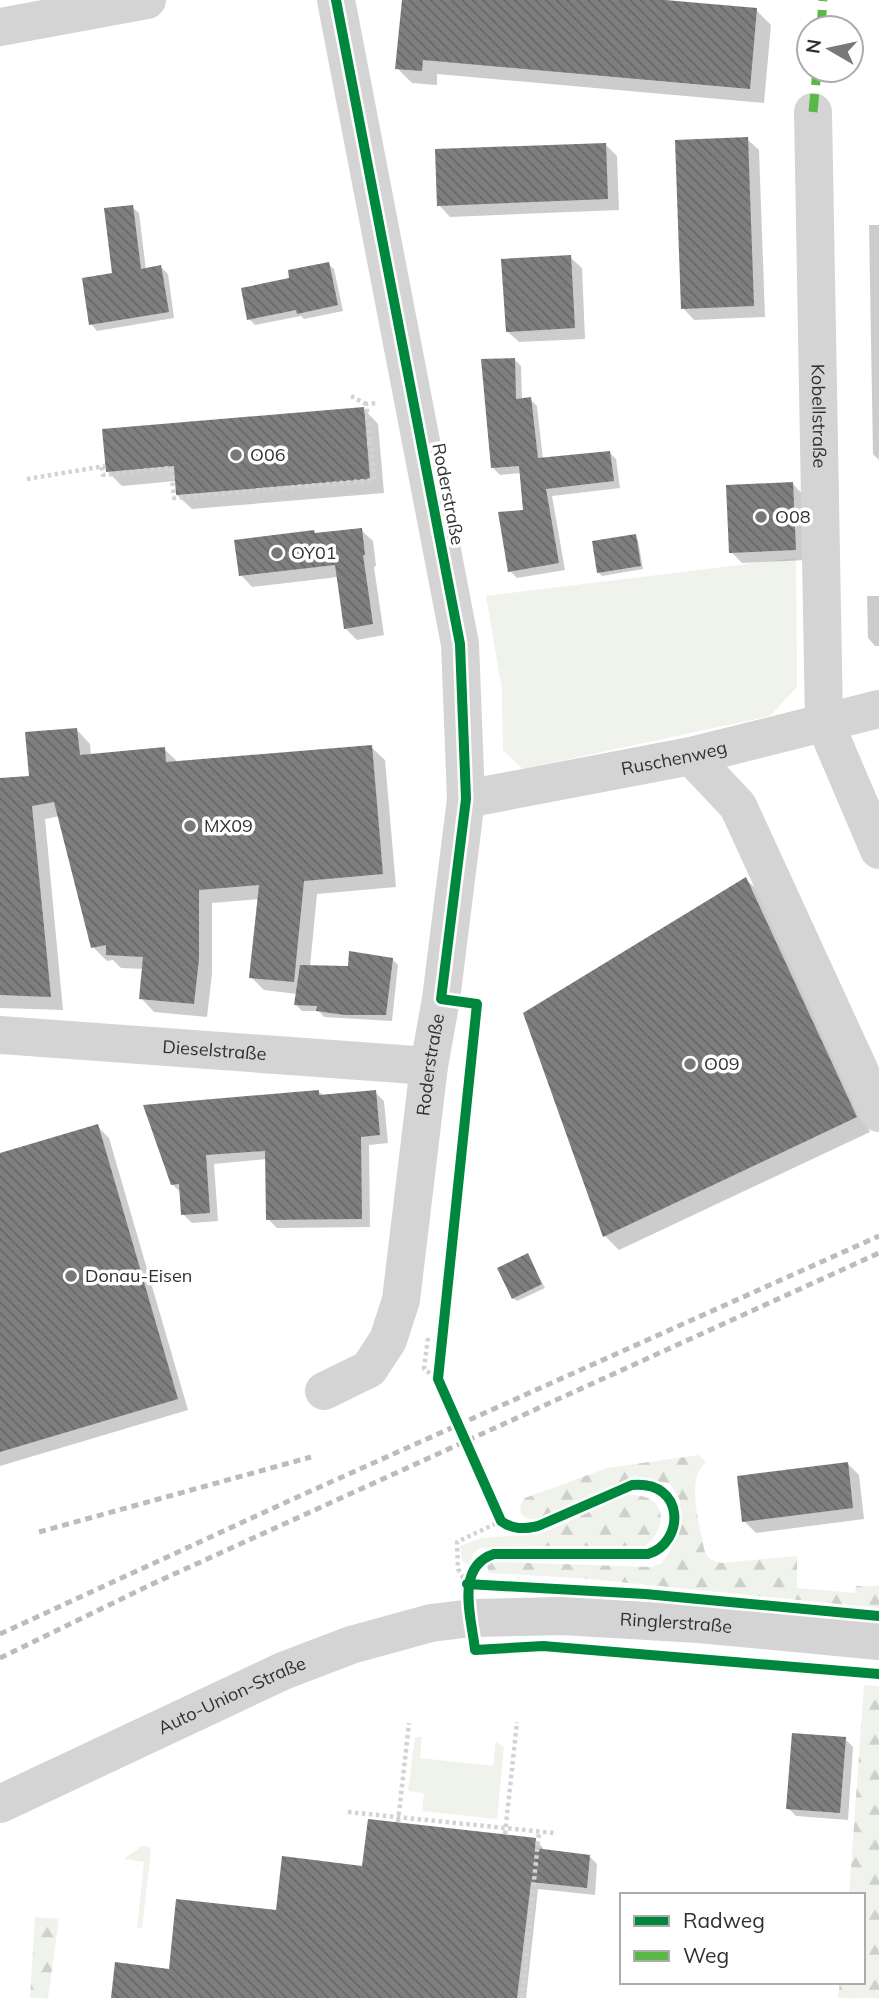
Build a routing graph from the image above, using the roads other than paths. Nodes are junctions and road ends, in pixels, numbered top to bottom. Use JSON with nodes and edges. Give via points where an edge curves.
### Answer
{"nodes":[{"id":1,"x":147,"y":0,"type":"edge"},
{"id":2,"x":336,"y":0,"type":"edge"},
{"id":3,"x":0,"y":27,"type":"edge"},
{"id":4,"x":813,"y":112,"type":"dead end"},
{"id":5,"x":879,"y":709,"type":"edge"},
{"id":6,"x":824,"y":721,"type":"junction"},
{"id":7,"x":691,"y":756,"type":"junction"},
{"id":8,"x":466,"y":799,"type":"junction"},
{"id":9,"x":879,"y":850,"type":"edge"},
{"id":10,"x":0,"y":1035,"type":"edge"},
{"id":11,"x":429,"y":1066,"type":"junction"},
{"id":12,"x":879,"y":1113,"type":"edge"},
{"id":13,"x":324,"y":1391,"type":"dead end"},
{"id":14,"x":469,"y":1601,"type":"joint"},
{"id":15,"x":879,"y":1641,"type":"edge"},
{"id":16,"x":0,"y":1804,"type":"edge"}],
"edges":[{"from":1,"to":3,"type":"street"},
{"from":2,"to":8,"type":"street","name":"Roderstraße","via":[[460,644]]},
{"from":4,"to":6,"type":"street","name":"Kobellstraße"},
{"from":5,"to":6,"type":"street","name":"Ruschenweg"},
{"from":6,"to":7,"type":"street","name":"Ruschenweg"},
{"from":6,"to":9,"type":"street"},
{"from":7,"to":8,"type":"street","name":"Ruschenweg"},
{"from":7,"to":12,"type":"street","via":[[738,806]]},
{"from":8,"to":11,"type":"street","name":"Roderstraße"},
{"from":10,"to":11,"type":"street","name":"Dieselstraße"},
{"from":11,"to":13,"type":"street","name":"Roderstraße","via":[[401,1300],[388,1340],[369,1368]]},
{"from":14,"to":15,"type":"street","name":"Ringlerstraße","via":[[562,1616]]},
{"from":14,"to":16,"type":"street","name":"Auto-Union-Straße","via":[[431,1623],[283,1671]]}]}
